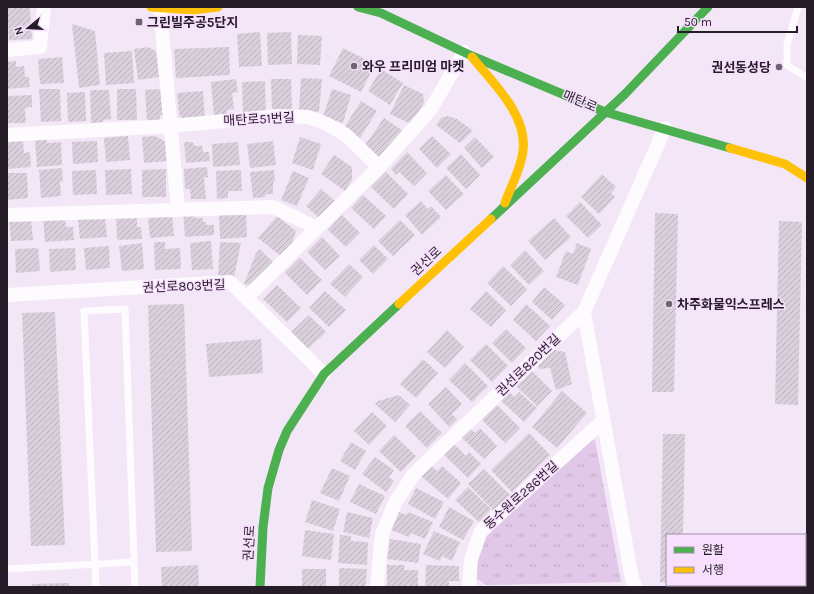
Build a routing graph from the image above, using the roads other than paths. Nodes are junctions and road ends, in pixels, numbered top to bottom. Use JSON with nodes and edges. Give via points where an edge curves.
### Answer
{"nodes":[{"id":1,"x":44,"y":7,"type":"edge"},
{"id":2,"x":218,"y":7,"type":"edge"},
{"id":3,"x":358,"y":7,"type":"edge"},
{"id":4,"x":708,"y":7,"type":"edge"},
{"id":5,"x":798,"y":7,"type":"edge"},
{"id":6,"x":156,"y":8,"type":"edge"},
{"id":7,"x":381,"y":10,"type":"edge"},
{"id":8,"x":7,"y":50,"type":"edge"},
{"id":9,"x":468,"y":54,"type":"junction"},
{"id":10,"x":807,"y":78,"type":"edge"},
{"id":11,"x":605,"y":112,"type":"junction"},
{"id":12,"x":171,"y":126,"type":"junction"},
{"id":13,"x":665,"y":128,"type":"junction"},
{"id":14,"x":7,"y":135,"type":"edge"},
{"id":15,"x":379,"y":168,"type":"junction"},
{"id":16,"x":807,"y":178,"type":"edge"},
{"id":17,"x":503,"y":207,"type":"junction"},
{"id":18,"x":178,"y":209,"type":"junction"},
{"id":19,"x":7,"y":215,"type":"edge"},
{"id":20,"x":317,"y":228,"type":"junction"},
{"id":21,"x":7,"y":296,"type":"edge"},
{"id":22,"x":247,"y":297,"type":"junction"},
{"id":23,"x":584,"y":312,"type":"junction"},
{"id":24,"x":324,"y":374,"type":"junction"},
{"id":25,"x":603,"y":420,"type":"junction"},
{"id":26,"x":134,"y":562,"type":"junction"},
{"id":27,"x":95,"y":563,"type":"junction"},
{"id":28,"x":7,"y":569,"type":"edge"},
{"id":29,"x":96,"y":587,"type":"edge"},
{"id":30,"x":135,"y":587,"type":"edge"},
{"id":31,"x":260,"y":587,"type":"edge"},
{"id":32,"x":377,"y":587,"type":"edge"},
{"id":33,"x":469,"y":587,"type":"edge"},
{"id":34,"x":636,"y":587,"type":"edge"}],
"edges":[{"from":1,"to":8,"type":"street","via":[[40,47]]},
{"from":2,"to":6,"type":"street","via":[[193,10]]},
{"from":3,"to":7,"type":"street","name":"매탄로"},
{"from":4,"to":11,"type":"street","name":"권선로"},
{"from":5,"to":10,"type":"lane","via":[[787,45],[787,65]]},
{"from":6,"to":12,"type":"street"},
{"from":7,"to":9,"type":"street","name":"매탄로"},
{"from":9,"to":11,"type":"street","name":"매탄로"},
{"from":9,"to":15,"type":"street","via":[[431,109]]},
{"from":9,"to":17,"type":"street","via":[[513,111],[523,135],[521,159]]},
{"from":11,"to":13,"type":"street","name":"매탄로"},
{"from":11,"to":17,"type":"street","name":"권선로"},
{"from":12,"to":14,"type":"street","name":"매탄로51번길"},
{"from":12,"to":15,"type":"street","name":"매탄로51번길","via":[[278,116],[308,117],[346,135]]},
{"from":12,"to":18,"type":"street"},
{"from":13,"to":16,"type":"street","name":"매탄로","via":[[786,164]]},
{"from":13,"to":23,"type":"street","name":"권선로820번길"},
{"from":15,"to":20,"type":"street"},
{"from":17,"to":24,"type":"street","name":"권선로"},
{"from":18,"to":19,"type":"street"},
{"from":18,"to":20,"type":"street","via":[[273,207]]},
{"from":20,"to":22,"type":"street"},
{"from":21,"to":22,"type":"street","name":"권선로803번길","via":[[230,282]]},
{"from":22,"to":24,"type":"street","name":"권선로803번길"},
{"from":23,"to":25,"type":"street"},
{"from":23,"to":32,"type":"street","name":"권선로820번길","via":[[414,474],[396,500],[382,534]]},
{"from":24,"to":31,"type":"street","name":"권선로","via":[[287,431],[276,457],[264,511]]},
{"from":25,"to":33,"type":"street","name":"동수원로286번길","via":[[481,531],[471,560]]},
{"from":25,"to":34,"type":"street","via":[[632,579]]},
{"from":26,"to":27,"type":"lane"},
{"from":26,"to":27,"type":"lane","via":[[125,309],[84,311]]},
{"from":26,"to":30,"type":"lane"},
{"from":27,"to":28,"type":"lane"},
{"from":27,"to":29,"type":"lane"}]}
